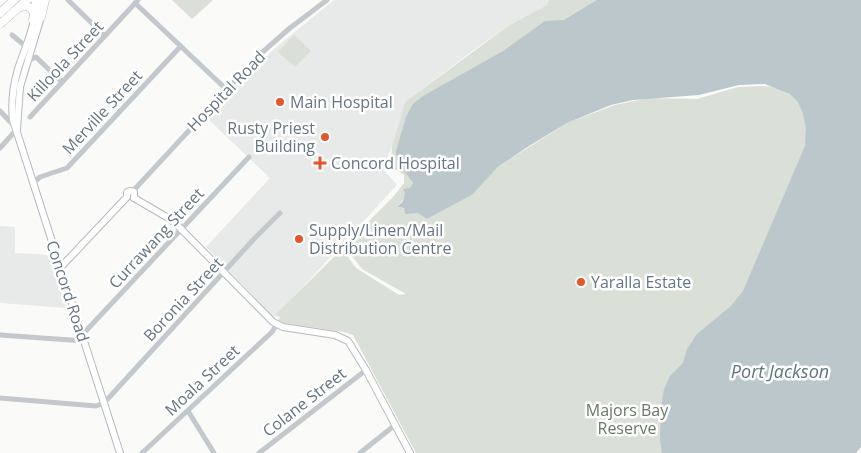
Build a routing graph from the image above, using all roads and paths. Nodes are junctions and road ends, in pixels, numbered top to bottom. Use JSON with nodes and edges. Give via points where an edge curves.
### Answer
{"nodes":[{"id":1,"x":14,"y":0,"type":"edge"},
{"id":2,"x":27,"y":0,"type":"edge"},
{"id":3,"x":34,"y":0,"type":"edge"},
{"id":4,"x":40,"y":0,"type":"edge"},
{"id":5,"x":45,"y":0,"type":"edge"},
{"id":6,"x":68,"y":0,"type":"edge"},
{"id":7,"x":327,"y":0,"type":"edge"},
{"id":8,"x":137,"y":2,"type":"edge"},
{"id":9,"x":18,"y":8,"type":"junction"},
{"id":10,"x":0,"y":13,"type":"edge"},
{"id":11,"x":37,"y":18,"type":"junction"},
{"id":12,"x":0,"y":24,"type":"edge"},
{"id":13,"x":12,"y":35,"type":"dead end"},
{"id":14,"x":105,"y":36,"type":"junction"},
{"id":15,"x":181,"y":46,"type":"junction"},
{"id":16,"x":28,"y":49,"type":"junction"},
{"id":17,"x":27,"y":61,"type":"junction"},
{"id":18,"x":62,"y":82,"type":"junction"},
{"id":19,"x":227,"y":90,"type":"junction"},
{"id":20,"x":12,"y":107,"type":"junction"},
{"id":21,"x":0,"y":111,"type":"edge"},
{"id":22,"x":30,"y":117,"type":"dead end"},
{"id":23,"x":17,"y":129,"type":"junction"},
{"id":24,"x":0,"y":148,"type":"edge"},
{"id":25,"x":249,"y":158,"type":"dead end"},
{"id":26,"x":33,"y":183,"type":"junction"},
{"id":27,"x":131,"y":195,"type":"junction"},
{"id":28,"x":280,"y":213,"type":"dead end"},
{"id":29,"x":181,"y":229,"type":"junction"},
{"id":30,"x":60,"y":268,"type":"junction"},
{"id":31,"x":225,"y":272,"type":"junction"},
{"id":32,"x":277,"y":324,"type":"junction"},
{"id":33,"x":0,"y":335,"type":"edge"},
{"id":34,"x":83,"y":338,"type":"junction"},
{"id":35,"x":366,"y":370,"type":"junction"},
{"id":36,"x":0,"y":398,"type":"edge"},
{"id":37,"x":104,"y":403,"type":"junction"},
{"id":38,"x":188,"y":411,"type":"junction"},
{"id":39,"x":395,"y":425,"type":"junction"},
{"id":40,"x":120,"y":453,"type":"edge"},
{"id":41,"x":142,"y":453,"type":"edge"},
{"id":42,"x":214,"y":453,"type":"edge"},
{"id":43,"x":259,"y":453,"type":"edge"},
{"id":44,"x":360,"y":453,"type":"edge"},
{"id":45,"x":410,"y":453,"type":"edge"}],
"edges":[{"from":1,"to":10,"type":"highway"},
{"from":2,"to":9,"type":"highway"},
{"from":3,"to":11,"type":"main road","name":"Concord Road"},
{"from":4,"to":11,"type":"main road","name":"Concord Road"},
{"from":5,"to":11,"type":"highway"},
{"from":6,"to":14,"type":"street"},
{"from":7,"to":19,"type":"street","name":"Hospital Road","via":[[270,45]]},
{"from":8,"to":14,"type":"street","name":"Killoola Street"},
{"from":8,"to":15,"type":"street"},
{"from":9,"to":11,"type":"highway","via":[[30,7]]},
{"from":9,"to":12,"type":"highway"},
{"from":11,"to":16,"type":"main road","name":"Concord Road"},
{"from":13,"to":16,"type":"street"},
{"from":14,"to":18,"type":"street","name":"Killoola Street"},
{"from":15,"to":19,"type":"street"},
{"from":15,"to":26,"type":"street","name":"Merville Street","via":[[67,168],[40,177]]},
{"from":16,"to":17,"type":"main road","name":"Concord Road"},
{"from":16,"to":20,"type":"main road","name":"Concord Road","via":[[15,82]]},
{"from":17,"to":18,"type":"street","via":[[36,57]]},
{"from":17,"to":23,"type":"main road","name":"Concord Road","via":[[20,87]]},
{"from":18,"to":22,"type":"street","name":"Killoola Street"},
{"from":19,"to":27,"type":"street","name":"Hospital Road"},
{"from":20,"to":21,"type":"street","via":[[6,112]]},
{"from":20,"to":23,"type":"main road","name":"Concord Road"},
{"from":21,"to":23,"type":"street"},
{"from":23,"to":24,"type":"street"},
{"from":23,"to":26,"type":"main road","name":"Concord Road"},
{"from":25,"to":29,"type":"street","name":"Currawang Street"},
{"from":26,"to":30,"type":"main road","name":"Concord Road"},
{"from":27,"to":29,"type":"main road"},
{"from":27,"to":30,"type":"main road","name":"Hospital Road"},
{"from":28,"to":31,"type":"street","name":"Boronia Street"},
{"from":29,"to":31,"type":"main road"},
{"from":29,"to":34,"type":"street","name":"Currawang Street"},
{"from":30,"to":34,"type":"main road","name":"Concord Road"},
{"from":31,"to":32,"type":"main road"},
{"from":31,"to":37,"type":"street","name":"Boronia Street"},
{"from":32,"to":35,"type":"main road","via":[[343,337]]},
{"from":32,"to":38,"type":"street","name":"Moala Street"},
{"from":33,"to":34,"type":"street"},
{"from":34,"to":37,"type":"main road","name":"Concord Road"},
{"from":35,"to":39,"type":"main road"},
{"from":35,"to":43,"type":"street","name":"Colane Street"},
{"from":36,"to":37,"type":"street","via":[[96,406]]},
{"from":37,"to":40,"type":"main road","name":"Concord Road"},
{"from":38,"to":41,"type":"street","name":"Moala Street"},
{"from":38,"to":42,"type":"street"},
{"from":39,"to":44,"type":"street"},
{"from":39,"to":45,"type":"main road"}]}
